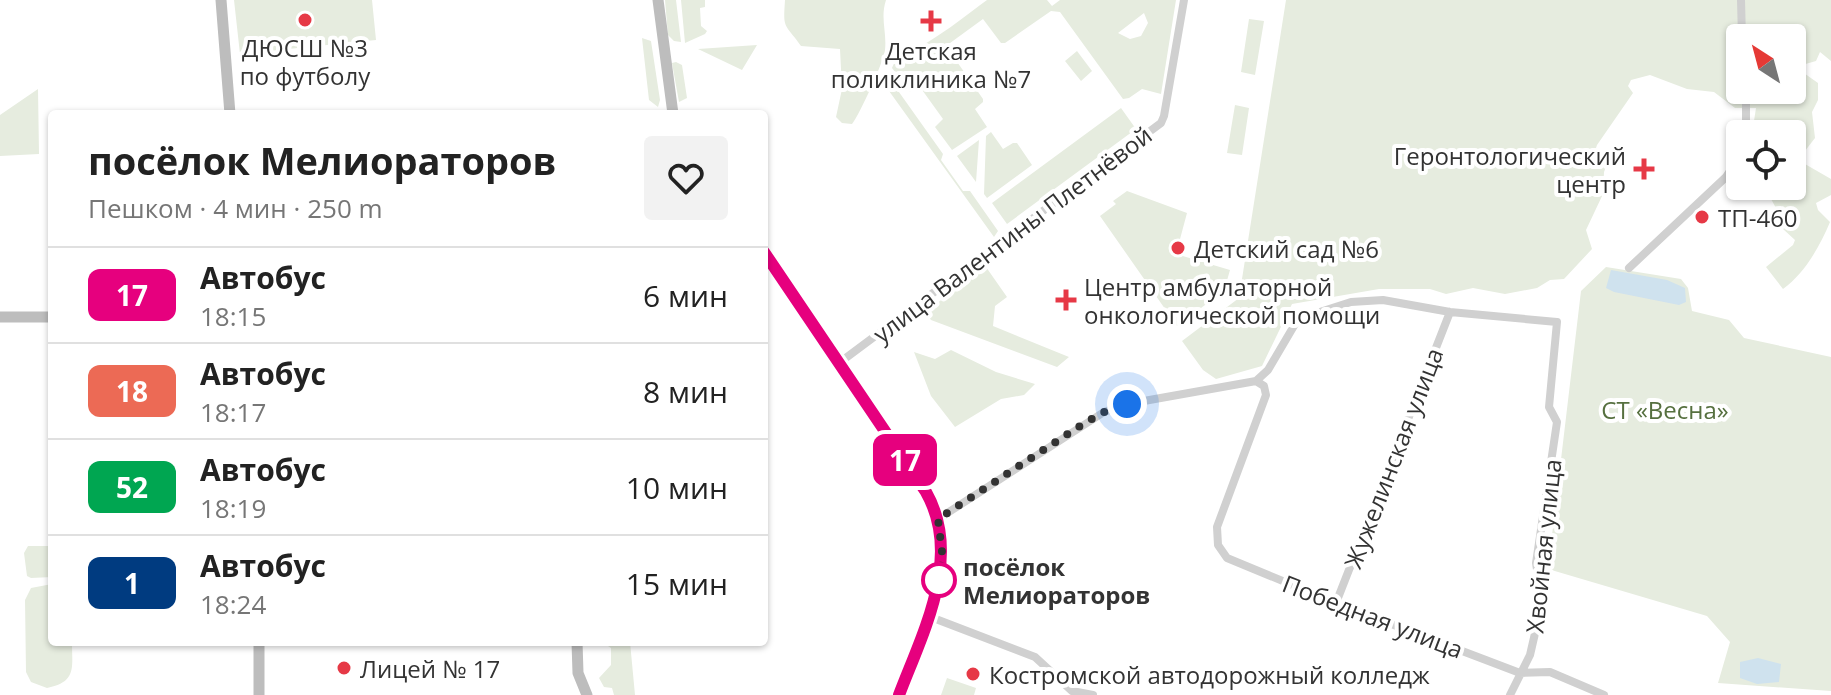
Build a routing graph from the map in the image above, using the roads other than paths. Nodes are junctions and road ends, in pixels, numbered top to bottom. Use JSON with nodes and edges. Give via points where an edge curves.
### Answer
{"nodes":[{"id":1,"x":221,"y":0,"type":"edge"},
{"id":2,"x":658,"y":0,"type":"edge"},
{"id":3,"x":1184,"y":0,"type":"edge"},
{"id":4,"x":1741,"y":0,"type":"edge"},
{"id":5,"x":1742,"y":24,"type":"edge"},
{"id":6,"x":230,"y":110,"type":"edge"},
{"id":7,"x":672,"y":110,"type":"edge"},
{"id":8,"x":1726,"y":177,"type":"edge"},
{"id":9,"x":768,"y":258,"type":"edge"},
{"id":10,"x":1629,"y":268,"type":"dead end"},
{"id":11,"x":1450,"y":312,"type":"junction"},
{"id":12,"x":0,"y":317,"type":"edge"},
{"id":13,"x":48,"y":317,"type":"edge"},
{"id":14,"x":839,"y":363,"type":"junction"},
{"id":15,"x":1256,"y":381,"type":"junction"},
{"id":16,"x":938,"y":519,"type":"junction"},
{"id":17,"x":1336,"y":603,"type":"junction"},
{"id":18,"x":928,"y":616,"type":"junction"},
{"id":19,"x":257,"y":646,"type":"edge"},
{"id":20,"x":577,"y":646,"type":"edge"},
{"id":21,"x":1520,"y":673,"type":"junction"},
{"id":22,"x":259,"y":695,"type":"edge"},
{"id":23,"x":587,"y":695,"type":"edge"},
{"id":24,"x":899,"y":695,"type":"edge"},
{"id":25,"x":1093,"y":695,"type":"edge"},
{"id":26,"x":1510,"y":695,"type":"edge"},
{"id":27,"x":1604,"y":695,"type":"edge"}],
"edges":[{"from":1,"to":6,"type":"main road"},
{"from":2,"to":7,"type":"main road"},
{"from":3,"to":14,"type":"street","name":"улица Валентины Плетнёвой","via":[[1161,123]]},
{"from":4,"to":5,"type":"street"},
{"from":8,"to":10,"type":"street"},
{"from":9,"to":14,"type":"main road"},
{"from":11,"to":15,"type":"street","via":[[1365,300],[1304,316]]},
{"from":11,"to":17,"type":"street","name":"Жужелинская улица"},
{"from":11,"to":21,"type":"street","name":"Хвойная улица","via":[[1557,322],[1549,407],[1557,422],[1536,568],[1542,603],[1530,655]]},
{"from":12,"to":13,"type":"main road"},
{"from":14,"to":16,"type":"main road","via":[[926,492]]},
{"from":15,"to":16,"type":"street","via":[[1104,412]]},
{"from":15,"to":17,"type":"street","name":"Победная улица","via":[[1266,395],[1217,527],[1218,545],[1227,558]]},
{"from":16,"to":18,"type":"main road","via":[[940,572]]},
{"from":17,"to":21,"type":"street","name":"Победная улица"},
{"from":18,"to":24,"type":"main road"},
{"from":18,"to":25,"type":"street","via":[[1035,657],[1072,691]]},
{"from":19,"to":22,"type":"main road"},
{"from":20,"to":23,"type":"main road","via":[[578,673]]},
{"from":21,"to":26,"type":"street","name":"Хвойная улица"},
{"from":21,"to":27,"type":"street","name":"Победная улица","via":[[1550,672]]}]}
